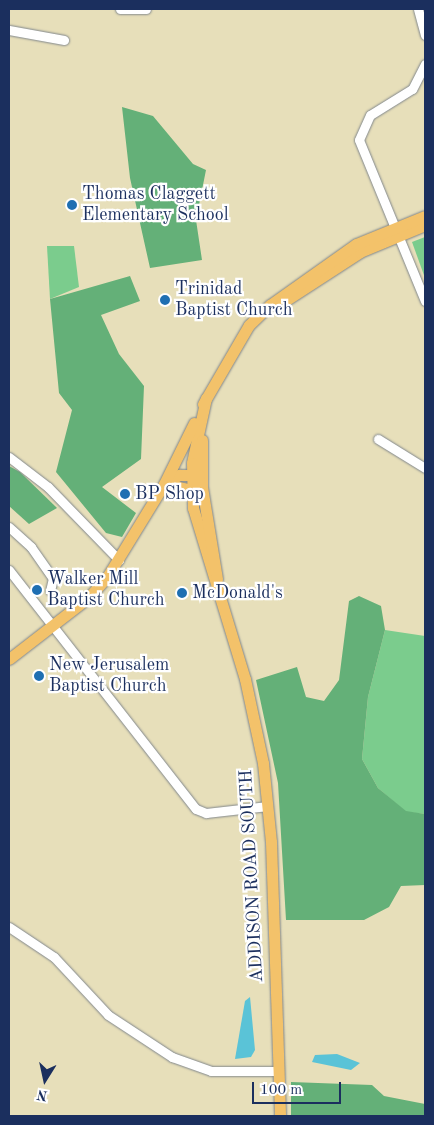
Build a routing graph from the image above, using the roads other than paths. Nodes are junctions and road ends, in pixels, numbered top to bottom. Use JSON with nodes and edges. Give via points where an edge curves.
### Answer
{"nodes":[{"id":1,"x":120,"y":9,"type":"edge"},
{"id":2,"x":146,"y":9,"type":"edge"},
{"id":3,"x":418,"y":9,"type":"edge"},
{"id":4,"x":9,"y":30,"type":"edge"},
{"id":5,"x":425,"y":35,"type":"edge"},
{"id":6,"x":64,"y":40,"type":"dead end"},
{"id":7,"x":425,"y":64,"type":"edge"},
{"id":8,"x":425,"y":216,"type":"edge"},
{"id":9,"x":425,"y":225,"type":"edge"},
{"id":10,"x":397,"y":231,"type":"junction"},
{"id":11,"x":425,"y":301,"type":"edge"},
{"id":12,"x":208,"y":395,"type":"junction"},
{"id":13,"x":378,"y":439,"type":"dead end"},
{"id":14,"x":9,"y":457,"type":"edge"},
{"id":15,"x":425,"y":468,"type":"edge"},
{"id":16,"x":196,"y":475,"type":"junction"},
{"id":17,"x":164,"y":484,"type":"junction"},
{"id":18,"x":193,"y":496,"type":"junction"},
{"id":19,"x":9,"y":527,"type":"edge"},
{"id":20,"x":119,"y":560,"type":"junction"},
{"id":21,"x":9,"y":570,"type":"edge"},
{"id":22,"x":217,"y":579,"type":"junction"},
{"id":23,"x":50,"y":591,"type":"dead end"},
{"id":24,"x":51,"y":626,"type":"junction"},
{"id":25,"x":9,"y":659,"type":"edge"},
{"id":26,"x":268,"y":806,"type":"junction"},
{"id":27,"x":9,"y":927,"type":"edge"},
{"id":28,"x":279,"y":1071,"type":"junction"},
{"id":29,"x":280,"y":1116,"type":"edge"}],
"edges":[{"from":1,"to":2,"type":"street"},
{"from":3,"to":5,"type":"street"},
{"from":4,"to":6,"type":"street"},
{"from":7,"to":10,"type":"street","via":[[416,84],[370,115],[360,135],[362,156]]},
{"from":8,"to":10,"type":"main road"},
{"from":9,"to":10,"type":"main road"},
{"from":10,"to":11,"type":"street"},
{"from":10,"to":12,"type":"main road","via":[[356,244],[303,278],[250,324]]},
{"from":12,"to":16,"type":"main road","name":"ADDISON ROAD SOUTH"},
{"from":12,"to":17,"type":"main road"},
{"from":13,"to":15,"type":"street"},
{"from":14,"to":20,"type":"street","via":[[48,488]]},
{"from":16,"to":17,"type":"main road","via":[[179,475]]},
{"from":16,"to":18,"type":"main road","name":"ADDISON ROAD SOUTH"},
{"from":16,"to":22,"type":"main road","name":"ADDISON ROAD SOUTH"},
{"from":17,"to":18,"type":"main road","via":[[188,489]]},
{"from":17,"to":20,"type":"main road"},
{"from":18,"to":22,"type":"main road","name":"ADDISON ROAD SOUTH","via":[[204,553]]},
{"from":19,"to":23,"type":"street","via":[[21,536],[53,578]]},
{"from":20,"to":24,"type":"main road","via":[[89,597]]},
{"from":21,"to":24,"type":"street"},
{"from":22,"to":26,"type":"main road","name":"ADDISON ROAD SOUTH","via":[[258,730]]},
{"from":24,"to":25,"type":"main road"},
{"from":24,"to":26,"type":"street","via":[[197,811]]},
{"from":26,"to":28,"type":"main road","name":"ADDISON ROAD SOUTH"},
{"from":27,"to":28,"type":"street","via":[[54,957],[103,1011],[172,1057],[211,1071]]},
{"from":28,"to":29,"type":"main road","name":"ADDISON ROAD SOUTH"}]}
